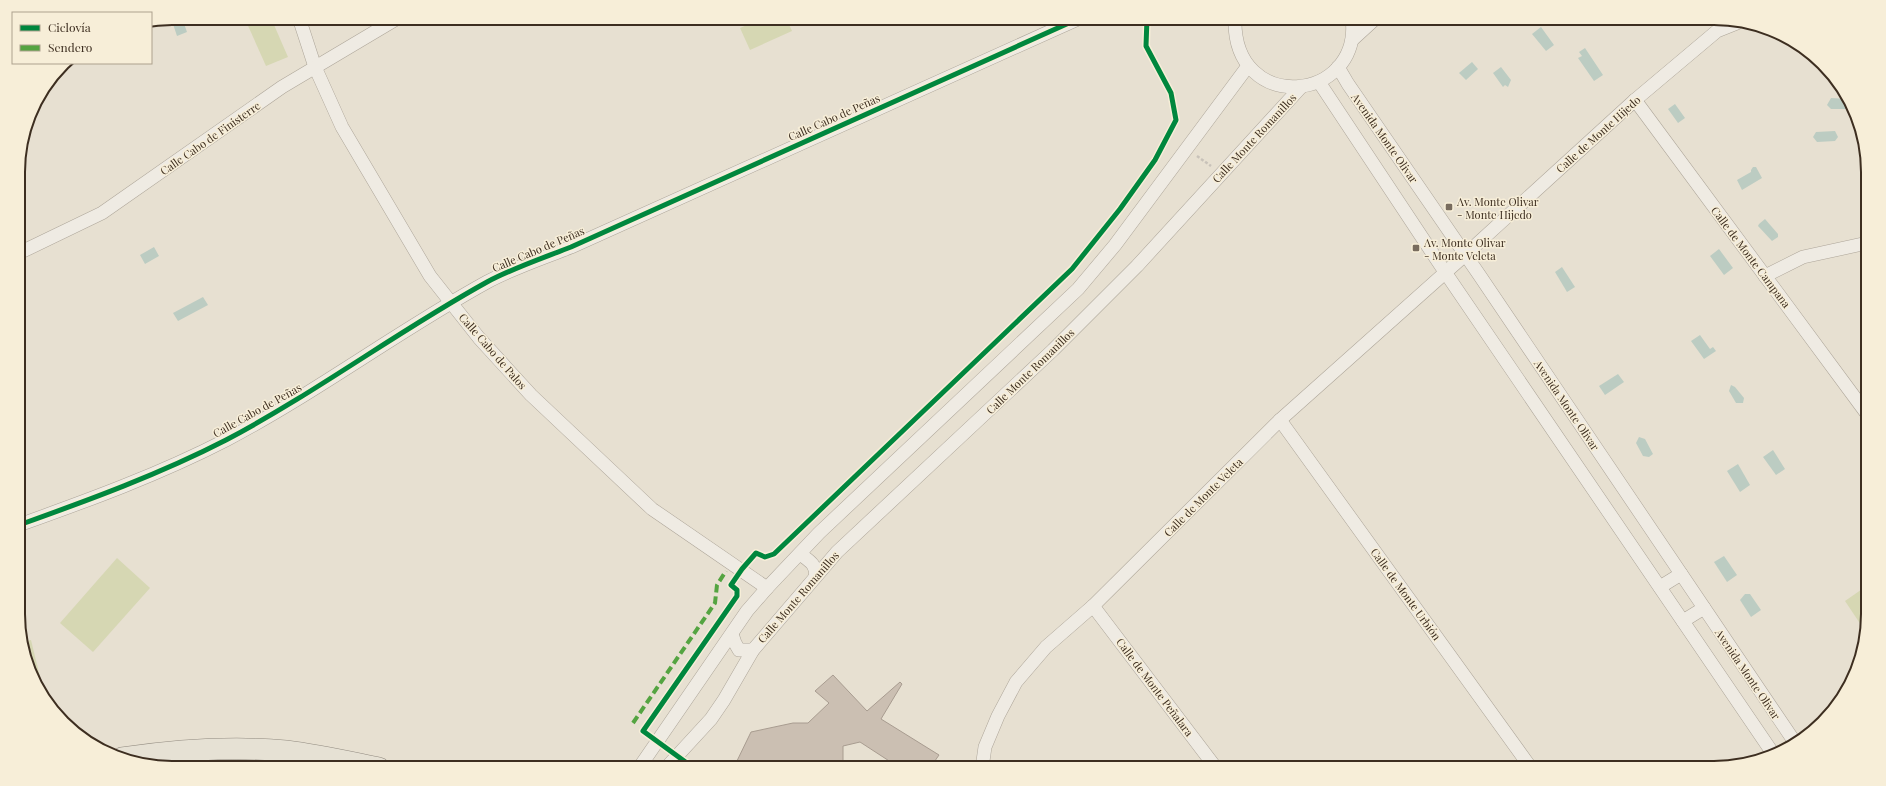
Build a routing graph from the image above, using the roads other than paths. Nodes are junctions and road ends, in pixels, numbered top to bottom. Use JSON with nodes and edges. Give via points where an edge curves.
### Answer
{"nodes":[{"id":1,"x":301,"y":25,"type":"edge"},
{"id":2,"x":386,"y":25,"type":"edge"},
{"id":3,"x":1064,"y":25,"type":"edge"},
{"id":4,"x":1235,"y":25,"type":"edge"},
{"id":5,"x":1352,"y":25,"type":"edge"},
{"id":6,"x":1368,"y":25,"type":"edge"},
{"id":7,"x":1730,"y":26,"type":"edge"},
{"id":8,"x":1352,"y":40,"type":"junction"},
{"id":9,"x":1248,"y":66,"type":"junction"},
{"id":10,"x":1338,"y":67,"type":"junction"},
{"id":11,"x":315,"y":68,"type":"junction"},
{"id":12,"x":1319,"y":82,"type":"junction"},
{"id":13,"x":1301,"y":87,"type":"junction"},
{"id":14,"x":1634,"y":100,"type":"junction"},
{"id":15,"x":1861,"y":244,"type":"edge"},
{"id":16,"x":25,"y":250,"type":"edge"},
{"id":17,"x":1465,"y":255,"type":"junction"},
{"id":18,"x":1445,"y":272,"type":"junction"},
{"id":19,"x":1765,"y":276,"type":"junction"},
{"id":20,"x":451,"y":303,"type":"junction"},
{"id":21,"x":1861,"y":406,"type":"edge"},
{"id":22,"x":1280,"y":420,"type":"junction"},
{"id":23,"x":25,"y":523,"type":"edge"},
{"id":24,"x":800,"y":554,"type":"junction"},
{"id":25,"x":1681,"y":574,"type":"junction"},
{"id":26,"x":815,"y":577,"type":"junction"},
{"id":27,"x":767,"y":588,"type":"junction"},
{"id":28,"x":1660,"y":588,"type":"junction"},
{"id":29,"x":1093,"y":606,"type":"junction"},
{"id":30,"x":1704,"y":608,"type":"junction"},
{"id":31,"x":1684,"y":621,"type":"junction"},
{"id":32,"x":732,"y":634,"type":"junction"},
{"id":33,"x":753,"y":650,"type":"junction"},
{"id":34,"x":1792,"y":738,"type":"edge"},
{"id":35,"x":1771,"y":750,"type":"edge"},
{"id":36,"x":135,"y":756,"type":"edge"},
{"id":37,"x":341,"y":761,"type":"edge"},
{"id":38,"x":645,"y":761,"type":"edge"},
{"id":39,"x":672,"y":761,"type":"edge"},
{"id":40,"x":983,"y":761,"type":"edge"},
{"id":41,"x":1211,"y":761,"type":"edge"},
{"id":42,"x":1526,"y":761,"type":"edge"}],
"edges":[{"from":1,"to":11,"type":"street","name":"Calle Cabo de Palos"},
{"from":2,"to":11,"type":"street","name":"Calle Cabo de Finisterre"},
{"from":3,"to":20,"type":"street","name":"Calle Cabo de Peñas","via":[[578,244],[489,281]]},
{"from":4,"to":9,"type":"street","via":[[1234,35],[1239,51]]},
{"from":5,"to":8,"type":"street"},
{"from":6,"to":8,"type":"street"},
{"from":7,"to":14,"type":"street","name":"Calle de Monte Hijedo","via":[[1717,31]]},
{"from":8,"to":10,"type":"street","via":[[1347,54]]},
{"from":9,"to":13,"type":"street","via":[[1263,79],[1281,86]]},
{"from":9,"to":24,"type":"street","via":[[1115,244],[1078,289],[819,533]]},
{"from":10,"to":12,"type":"street"},
{"from":10,"to":17,"type":"street","name":"Avenida Monte Olivar"},
{"from":11,"to":16,"type":"street","name":"Calle Cabo de Finisterre","via":[[282,87],[102,213]]},
{"from":11,"to":20,"type":"street","name":"Calle Cabo de Palos","via":[[342,127],[430,276]]},
{"from":12,"to":13,"type":"street"},
{"from":12,"to":18,"type":"street","name":"Avenida Monte Olivar"},
{"from":13,"to":26,"type":"street","name":"Calle Monte Romanillos","via":[[1137,266],[1053,350],[837,552]]},
{"from":14,"to":17,"type":"street","name":"Calle de Monte Hijedo"},
{"from":14,"to":19,"type":"street","name":"Calle de Monte Campana"},
{"from":15,"to":19,"type":"street","via":[[1804,257]]},
{"from":17,"to":18,"type":"street","name":"Calle de Monte Veleta"},
{"from":17,"to":25,"type":"street","name":"Avenida Monte Olivar"},
{"from":18,"to":22,"type":"street","name":"Calle de Monte Veleta"},
{"from":18,"to":28,"type":"street","name":"Avenida Monte Olivar"},
{"from":19,"to":21,"type":"street","name":"Calle de Monte Campana"},
{"from":20,"to":23,"type":"street","name":"Calle Cabo de Peñas","via":[[325,383],[226,440],[120,489]]},
{"from":20,"to":27,"type":"street","name":"Calle Cabo de Palos","via":[[531,395],[652,509]]},
{"from":22,"to":29,"type":"street","name":"Calle de Monte Veleta"},
{"from":22,"to":42,"type":"street","name":"Calle de Monte Urbión"},
{"from":24,"to":26,"type":"street","via":[[814,565],[817,572]]},
{"from":24,"to":27,"type":"street"},
{"from":25,"to":28,"type":"street"},
{"from":25,"to":30,"type":"street","name":"Avenida Monte Olivar"},
{"from":26,"to":33,"type":"street","name":"Calle Monte Romanillos"},
{"from":27,"to":32,"type":"street"},
{"from":28,"to":31,"type":"street","name":"Avenida Monte Olivar"},
{"from":29,"to":40,"type":"street","name":"Calle de Monte Veleta","via":[[1046,647],[1016,682],[985,747]]},
{"from":29,"to":41,"type":"street","name":"Calle de Monte Peñalara"},
{"from":30,"to":31,"type":"street"},
{"from":30,"to":34,"type":"street","name":"Avenida Monte Olivar"},
{"from":31,"to":35,"type":"street","name":"Avenida Monte Olivar"},
{"from":32,"to":33,"type":"street","name":"Calle Monte Romanillos","via":[[734,644],[739,650]]},
{"from":32,"to":38,"type":"street"},
{"from":33,"to":39,"type":"street","name":"Calle Monte Romanillos","via":[[724,700]]},
{"from":36,"to":37,"type":"main road","via":[[227,749],[286,751]]}]}
